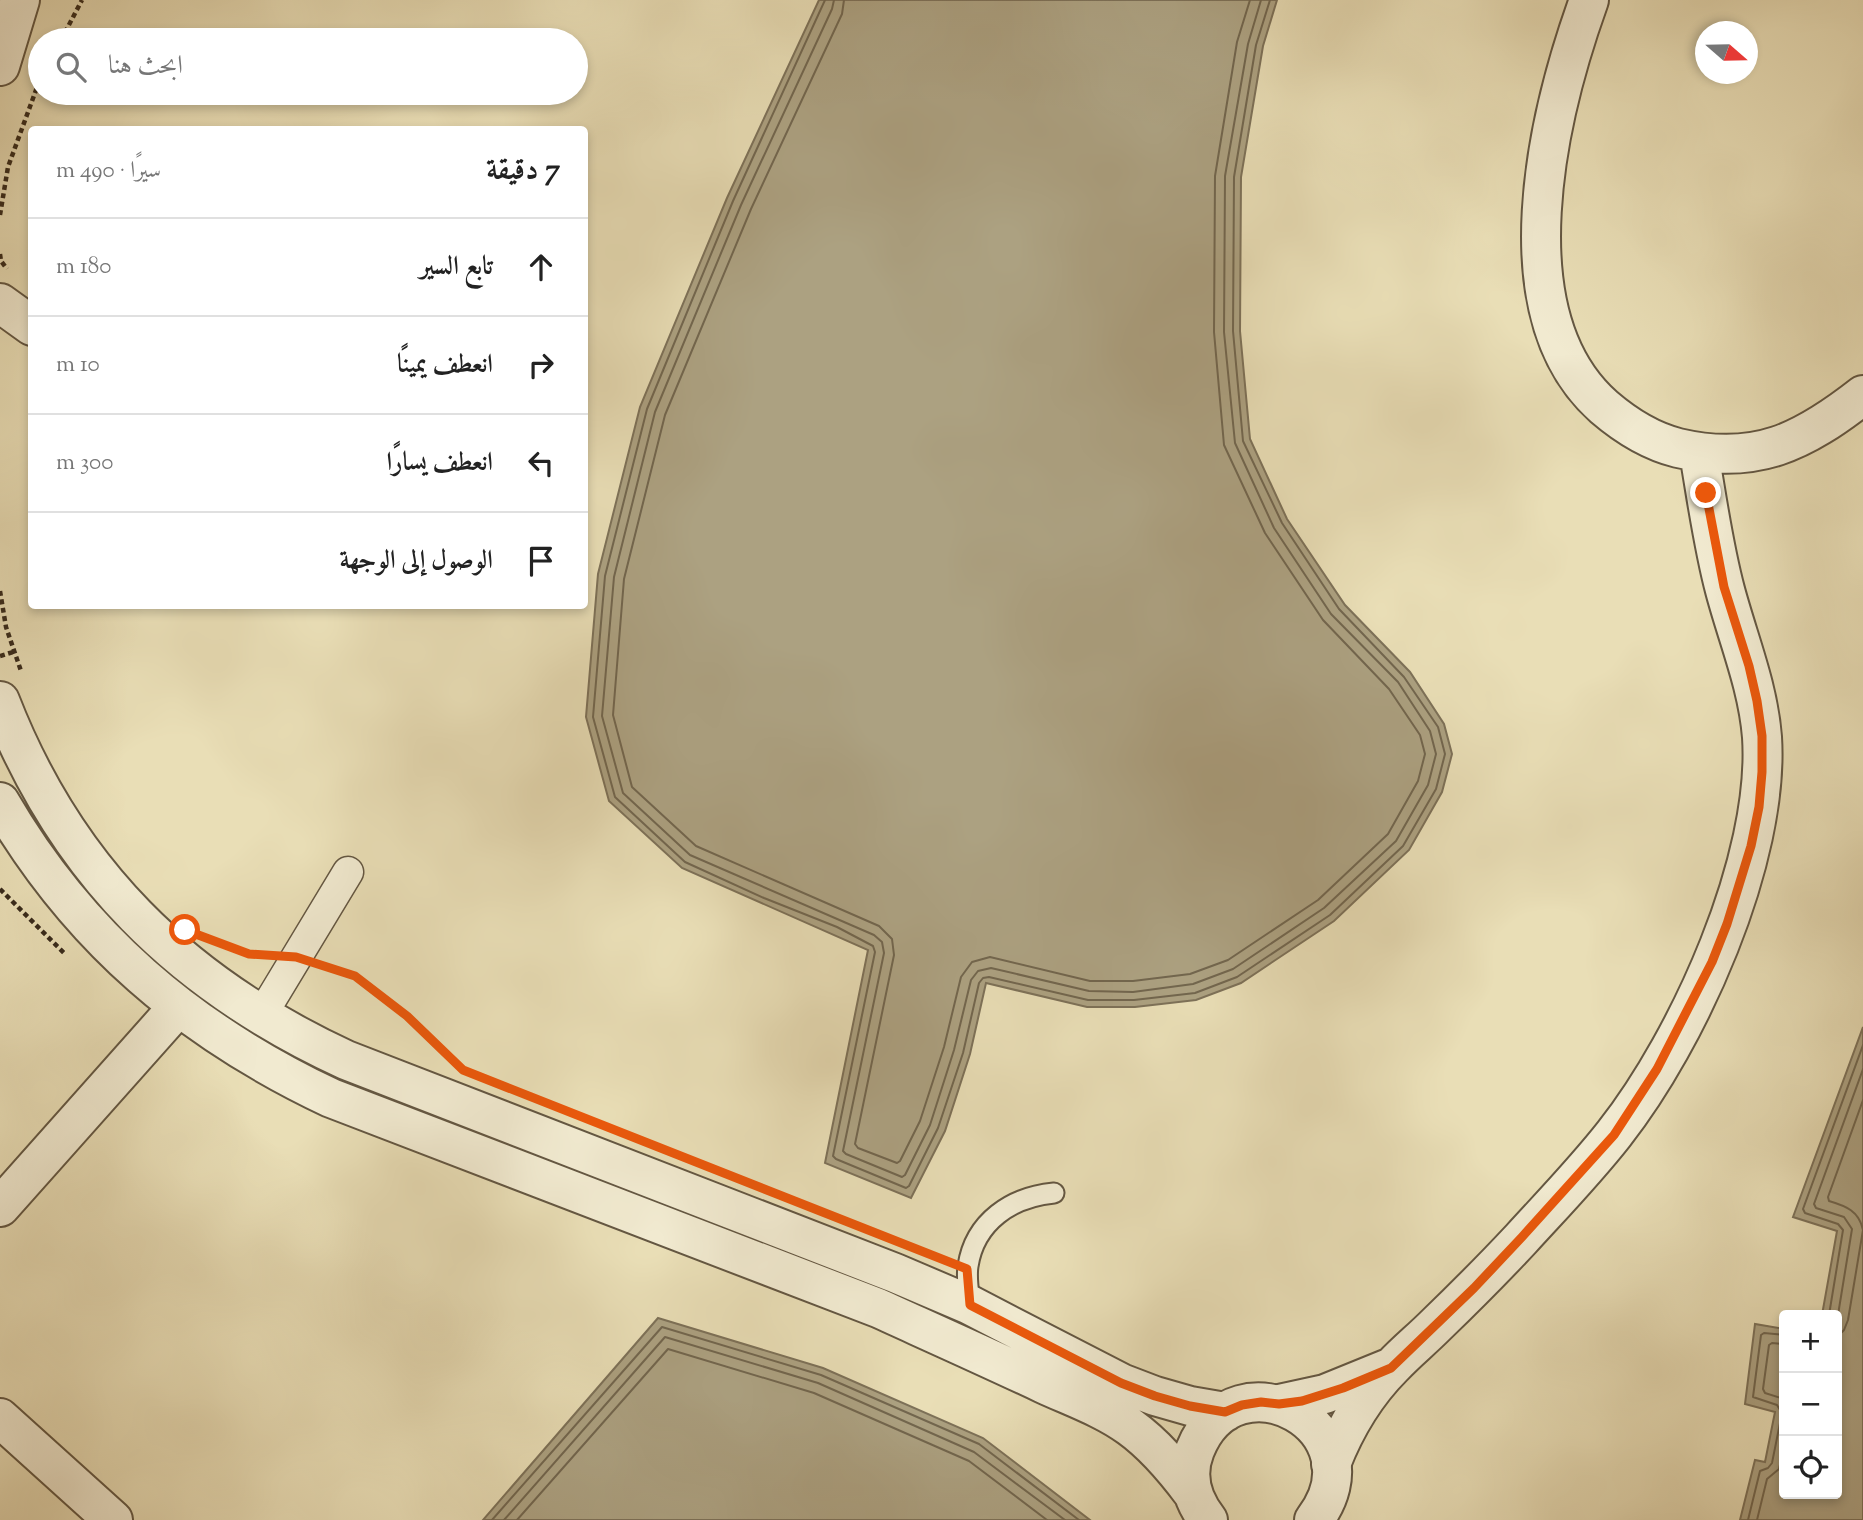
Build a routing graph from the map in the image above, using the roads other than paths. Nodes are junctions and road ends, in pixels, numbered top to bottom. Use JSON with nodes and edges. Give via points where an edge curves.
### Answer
{"nodes":[{"id":1,"x":20,"y":0,"type":"edge"},
{"id":2,"x":1589,"y":0,"type":"edge"},
{"id":3,"x":0,"y":66,"type":"edge"},
{"id":4,"x":1863,"y":395,"type":"edge"},
{"id":5,"x":1699,"y":453,"type":"junction"},
{"id":6,"x":11,"y":688,"type":"edge"},
{"id":7,"x":0,"y":802,"type":"edge"},
{"id":8,"x":348,"y":872,"type":"dead end"},
{"id":9,"x":178,"y":1007,"type":"junction"},
{"id":10,"x":261,"y":1016,"type":"junction"},
{"id":11,"x":1054,"y":1193,"type":"dead end"},
{"id":12,"x":0,"y":1207,"type":"edge"},
{"id":13,"x":970,"y":1305,"type":"junction"},
{"id":14,"x":1391,"y":1368,"type":"junction"},
{"id":15,"x":1279,"y":1404,"type":"junction"},
{"id":16,"x":1225,"y":1412,"type":"junction"},
{"id":17,"x":0,"y":1418,"type":"edge"},
{"id":18,"x":1331,"y":1464,"type":"junction"},
{"id":19,"x":1200,"y":1506,"type":"edge"},
{"id":20,"x":113,"y":1520,"type":"edge"},
{"id":21,"x":1314,"y":1520,"type":"edge"}],
"edges":[{"from":1,"to":3,"type":"street"},
{"from":2,"to":5,"type":"street","via":[[1558,101],[1542,204],[1541,256],[1551,319],[1575,374],[1616,418],[1670,446]]},
{"from":4,"to":5,"type":"street","via":[[1816,430],[1788,443],[1759,451]]},
{"from":5,"to":14,"type":"street","via":[[1724,587],[1757,701],[1762,760],[1759,807],[1740,886],[1712,962],[1664,1057],[1569,1216],[1528,1266],[1479,1306],[1424,1337]]},
{"from":6,"to":10,"type":"street","via":[[18,748],[78,848],[140,921],[204,977]]},
{"from":7,"to":9,"type":"street","via":[[50,880],[79,915]]},
{"from":8,"to":10,"type":"street"},
{"from":9,"to":12,"type":"street"},
{"from":9,"to":19,"type":"street","via":[[252,1057],[331,1098],[878,1308],[1102,1411],[1153,1446]]},
{"from":10,"to":13,"type":"street","via":[[346,1060]]},
{"from":11,"to":13,"type":"lane","via":[[1020,1200],[1004,1209],[979,1235],[967,1269]]},
{"from":13,"to":16,"type":"street","via":[[1121,1383]]},
{"from":14,"to":15,"type":"street","via":[[1325,1394]]},
{"from":14,"to":18,"type":"street","via":[[1350,1422]]},
{"from":15,"to":16,"type":"street","via":[[1261,1402]]},
{"from":15,"to":18,"type":"street","via":[[1311,1422]]},
{"from":16,"to":19,"type":"street","via":[[1199,1438],[1193,1455],[1190,1474]]},
{"from":17,"to":20,"type":"street"},
{"from":18,"to":21,"type":"street","via":[[1330,1491]]}]}
